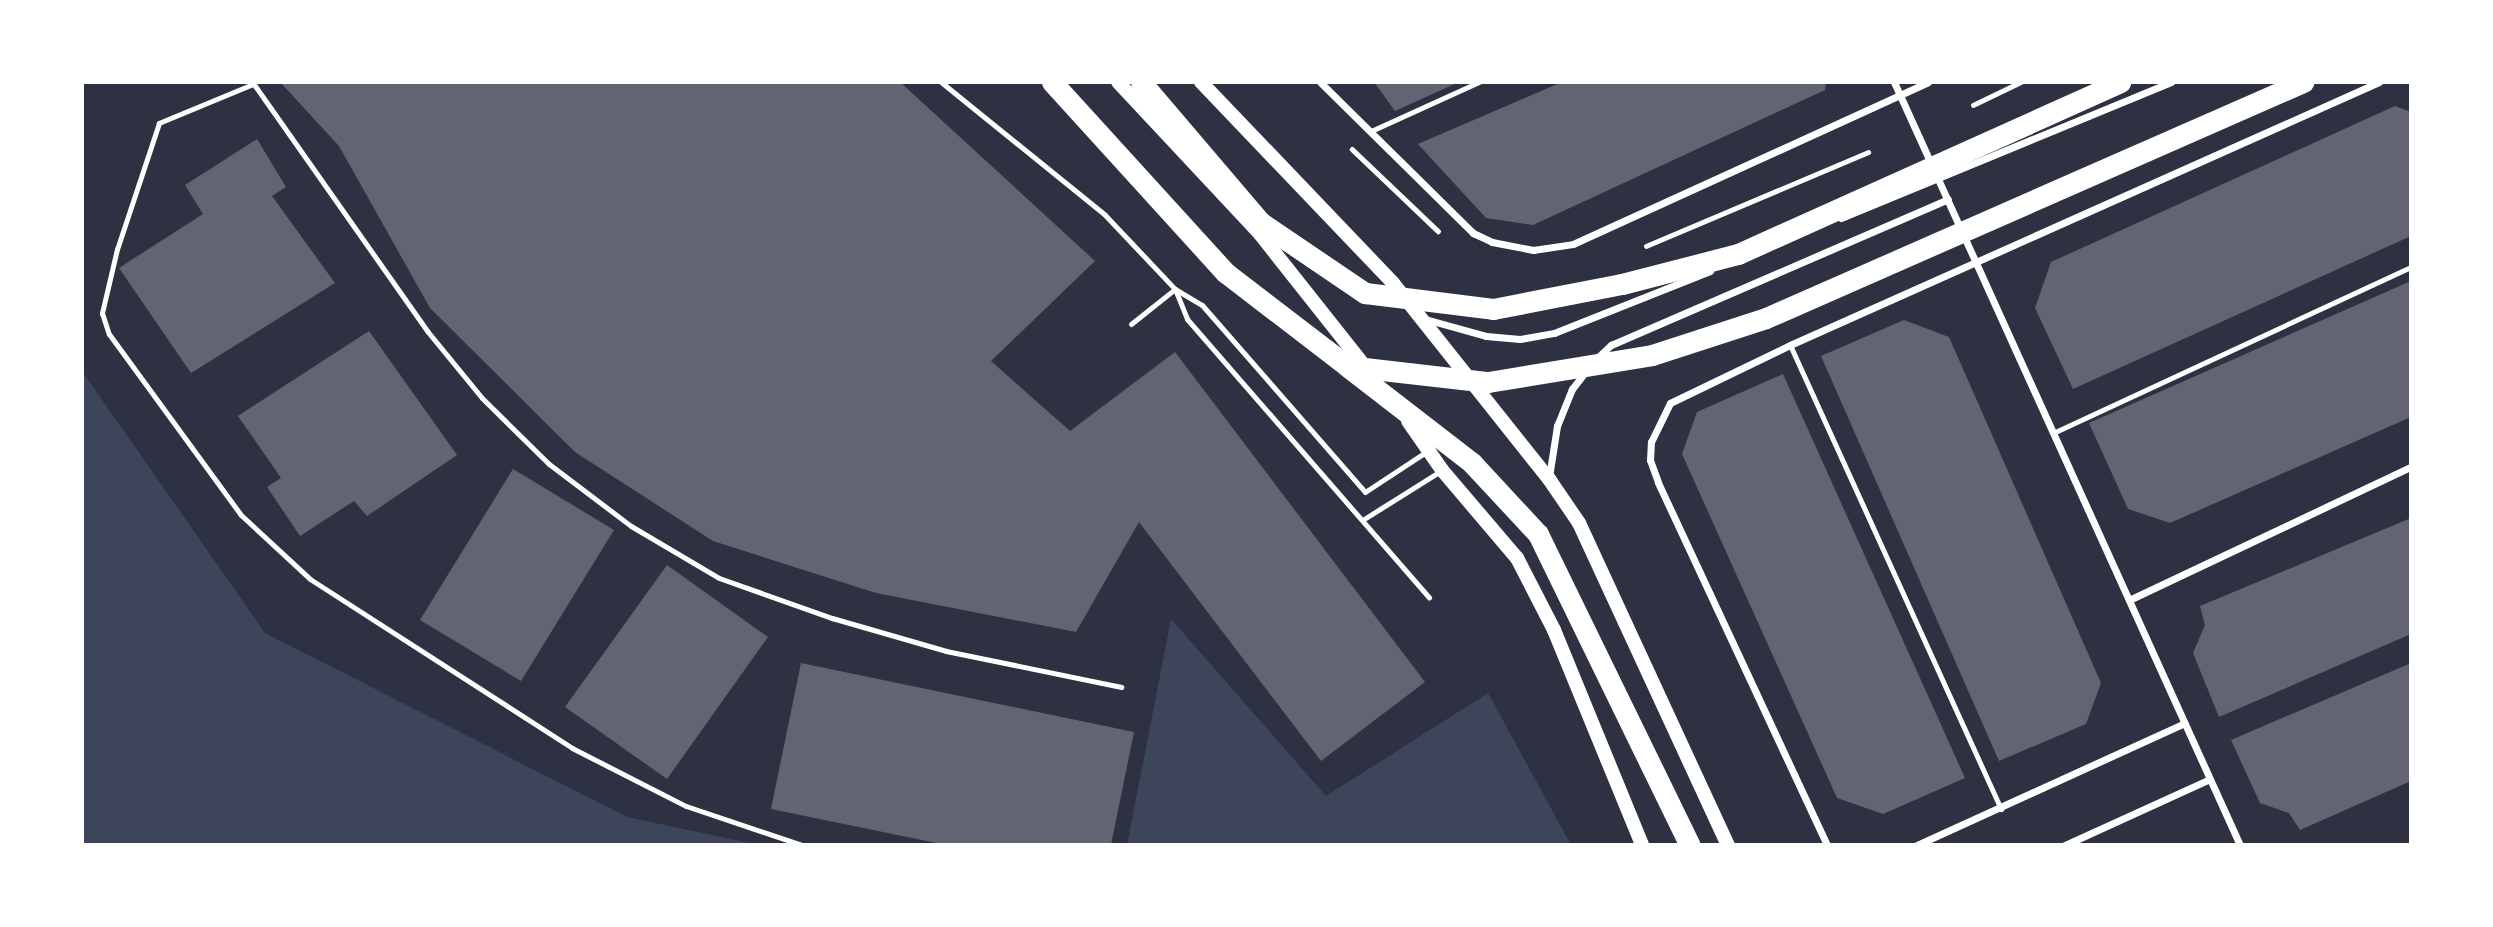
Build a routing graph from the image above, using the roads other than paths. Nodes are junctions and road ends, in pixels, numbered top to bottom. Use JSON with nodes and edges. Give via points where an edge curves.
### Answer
{"nodes":[{"id":1,"x":941,"y":82,"type":"edge"},
{"id":2,"x":1052,"y":82,"type":"edge"},
{"id":3,"x":1118,"y":82,"type":"edge"},
{"id":4,"x":1141,"y":82,"type":"edge"},
{"id":5,"x":1201,"y":82,"type":"edge"},
{"id":6,"x":1320,"y":82,"type":"edge"},
{"id":7,"x":1479,"y":82,"type":"edge"},
{"id":8,"x":1894,"y":82,"type":"edge"},
{"id":9,"x":1928,"y":82,"type":"edge"},
{"id":10,"x":2120,"y":82,"type":"edge"},
{"id":11,"x":2171,"y":82,"type":"edge"},
{"id":12,"x":2303,"y":82,"type":"edge"},
{"id":13,"x":2379,"y":82,"type":"edge"},
{"id":14,"x":253,"y":83,"type":"edge"},
{"id":15,"x":1899,"y":92,"type":"junction"},
{"id":16,"x":1371,"y":131,"type":"junction"},
{"id":17,"x":1939,"y":180,"type":"junction"},
{"id":18,"x":1948,"y":199,"type":"junction"},
{"id":19,"x":1977,"y":264,"type":"junction"},
{"id":20,"x":2411,"y":267,"type":"edge"},
{"id":21,"x":1175,"y":289,"type":"junction"},
{"id":22,"x":1425,"y":319,"type":"junction"},
{"id":23,"x":1131,"y":324,"type":"dead end"},
{"id":24,"x":1790,"y":345,"type":"junction"},
{"id":25,"x":1347,"y":366,"type":"junction"},
{"id":26,"x":2053,"y":433,"type":"junction"},
{"id":27,"x":1429,"y":450,"type":"junction"},
{"id":28,"x":2411,"y":467,"type":"edge"},
{"id":29,"x":1442,"y":470,"type":"junction"},
{"id":30,"x":1549,"y":479,"type":"junction"},
{"id":31,"x":1364,"y":519,"type":"junction"},
{"id":32,"x":1429,"y":597,"type":"dead end"},
{"id":33,"x":2129,"y":600,"type":"junction"},
{"id":34,"x":1121,"y":687,"type":"dead end"},
{"id":35,"x":2185,"y":723,"type":"junction"},
{"id":36,"x":2210,"y":779,"type":"junction"},
{"id":37,"x":2001,"y":809,"type":"junction"},
{"id":38,"x":802,"y":845,"type":"edge"},
{"id":39,"x":1642,"y":845,"type":"edge"},
{"id":40,"x":1690,"y":845,"type":"edge"},
{"id":41,"x":1728,"y":845,"type":"edge"},
{"id":42,"x":1827,"y":845,"type":"edge"},
{"id":43,"x":1917,"y":845,"type":"edge"},
{"id":44,"x":2065,"y":845,"type":"edge"},
{"id":45,"x":2240,"y":845,"type":"edge"}],
"edges":[{"from":1,"to":21,"type":"lane","via":[[1105,215]]},
{"from":2,"to":25,"type":"highway","via":[[1226,273]]},
{"from":3,"to":27,"type":"main road","via":[[1260,234]]},
{"from":4,"to":10,"type":"highway","via":[[1260,222],[1364,293],[1493,309],[1622,284],[1738,254]]},
{"from":5,"to":22,"type":"main road"},
{"from":6,"to":16,"type":"street"},
{"from":7,"to":16,"type":"lane"},
{"from":8,"to":15,"type":"street"},
{"from":9,"to":15,"type":"street"},
{"from":11,"to":17,"type":"street"},
{"from":12,"to":25,"type":"highway","via":[[1766,318],[1652,355],[1488,382]]},
{"from":13,"to":19,"type":"street"},
{"from":14,"to":34,"type":"lane","via":[[428,332],[482,398],[549,464],[631,526],[719,578],[832,618],[946,651]]},
{"from":14,"to":38,"type":"lane","via":[[159,123],[117,249],[102,313],[109,334],[241,515],[310,579],[572,748],[686,806]]},
{"from":15,"to":16,"type":"street","via":[[1553,250],[1513,247],[1473,233]]},
{"from":15,"to":17,"type":"street"},
{"from":17,"to":18,"type":"street"},
{"from":17,"to":22,"type":"street","via":[[1554,333],[1520,339]]},
{"from":18,"to":19,"type":"street"},
{"from":18,"to":30,"type":"street","via":[[1611,345],[1572,389],[1558,426]]},
{"from":19,"to":24,"type":"street"},
{"from":19,"to":26,"type":"street"},
{"from":20,"to":26,"type":"lane"},
{"from":21,"to":23,"type":"lane"},
{"from":21,"to":27,"type":"lane","via":[[1202,305],[1365,492]]},
{"from":21,"to":31,"type":"lane","via":[[1187,319]]},
{"from":22,"to":30,"type":"main road"},
{"from":24,"to":37,"type":"lane"},
{"from":24,"to":42,"type":"street","via":[[1670,403],[1657,424],[1650,460]]},
{"from":25,"to":40,"type":"highway","via":[[1472,463],[1538,534]]},
{"from":26,"to":33,"type":"street"},
{"from":27,"to":29,"type":"main road"},
{"from":28,"to":33,"type":"street"},
{"from":29,"to":31,"type":"lane"},
{"from":29,"to":39,"type":"main road","via":[[1517,558],[1554,630]]},
{"from":30,"to":41,"type":"main road","via":[[1579,523]]},
{"from":31,"to":32,"type":"lane"},
{"from":33,"to":35,"type":"street"},
{"from":35,"to":36,"type":"street"},
{"from":35,"to":37,"type":"street"},
{"from":36,"to":44,"type":"street"},
{"from":36,"to":45,"type":"street"},
{"from":37,"to":43,"type":"street"}]}
